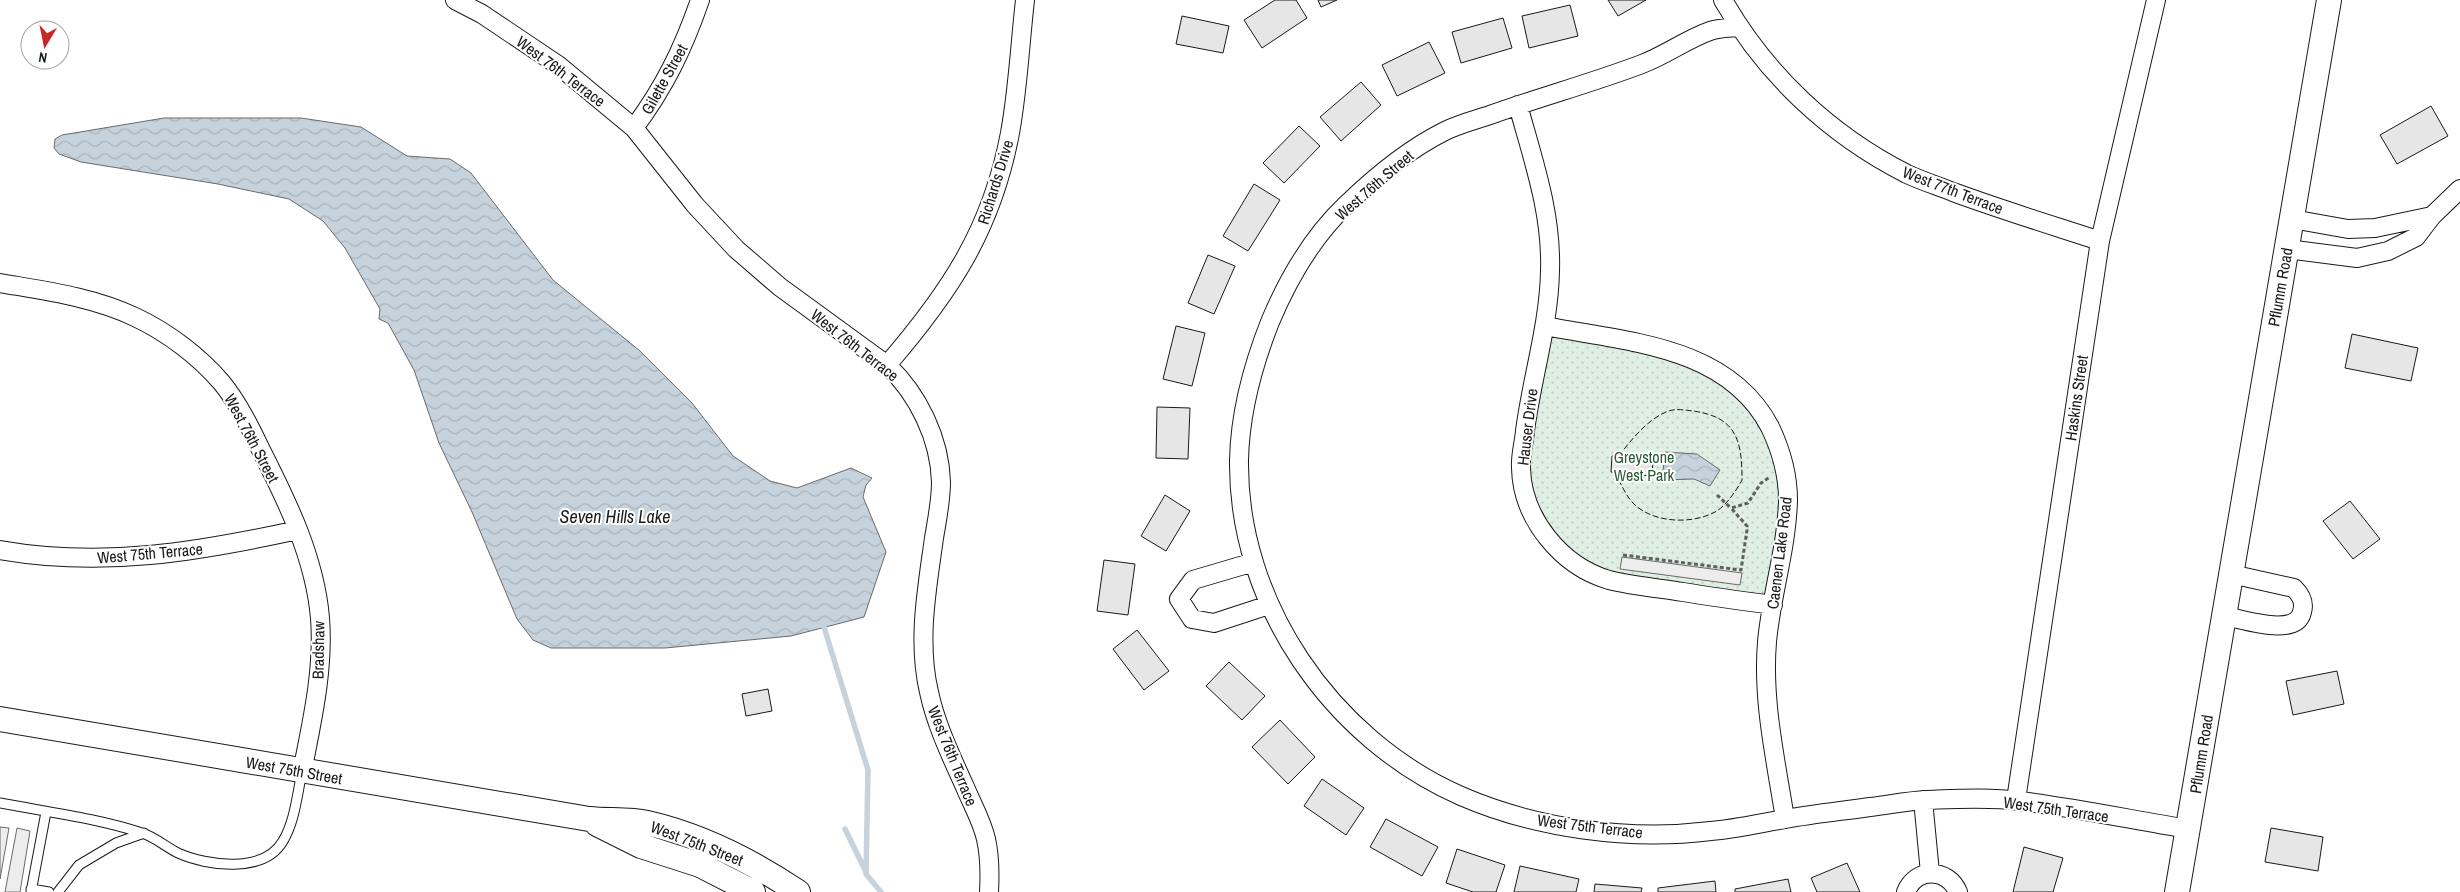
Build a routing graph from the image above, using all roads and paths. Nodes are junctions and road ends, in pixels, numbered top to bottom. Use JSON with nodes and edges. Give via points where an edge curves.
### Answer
{"nodes":[{"id":1,"x":455,"y":0,"type":"edge"},
{"id":2,"x":700,"y":0,"type":"edge"},
{"id":3,"x":1025,"y":0,"type":"edge"},
{"id":4,"x":1723,"y":0,"type":"edge"},
{"id":5,"x":2156,"y":0,"type":"edge"},
{"id":6,"x":2330,"y":0,"type":"edge"},
{"id":7,"x":1738,"y":26,"type":"junction"},
{"id":8,"x":1518,"y":105,"type":"junction"},
{"id":9,"x":634,"y":128,"type":"junction"},
{"id":10,"x":2460,"y":189,"type":"edge"},
{"id":11,"x":2432,"y":216,"type":"junction"},
{"id":12,"x":2292,"y":219,"type":"junction"},
{"id":13,"x":2100,"y":241,"type":"junction"},
{"id":14,"x":2287,"y":249,"type":"junction"},
{"id":15,"x":0,"y":283,"type":"edge"},
{"id":16,"x":1545,"y":326,"type":"junction"},
{"id":17,"x":887,"y":365,"type":"junction"},
{"id":18,"x":1772,"y":476,"type":"dead end"},
{"id":19,"x":1717,"y":495,"type":"dead end"},
{"id":20,"x":1731,"y":508,"type":"junction"},
{"id":21,"x":298,"y":530,"type":"junction"},
{"id":22,"x":0,"y":550,"type":"edge"},
{"id":23,"x":1622,"y":556,"type":"dead end"},
{"id":24,"x":1254,"y":562,"type":"junction"},
{"id":25,"x":2231,"y":574,"type":"junction"},
{"id":26,"x":1269,"y":605,"type":"junction"},
{"id":27,"x":1773,"y":605,"type":"junction"},
{"id":28,"x":2224,"y":616,"type":"junction"},
{"id":29,"x":0,"y":719,"type":"edge"},
{"id":30,"x":302,"y":772,"type":"junction"},
{"id":31,"x":1922,"y":800,"type":"junction"},
{"id":32,"x":2016,"y":800,"type":"junction"},
{"id":33,"x":0,"y":803,"type":"edge"},
{"id":34,"x":46,"y":812,"type":"junction"},
{"id":35,"x":589,"y":819,"type":"junction"},
{"id":36,"x":1785,"y":819,"type":"junction"},
{"id":37,"x":2188,"y":829,"type":"junction"},
{"id":38,"x":145,"y":833,"type":"junction"},
{"id":39,"x":1930,"y":873,"type":"junction"},
{"id":40,"x":31,"y":890,"type":"edge"},
{"id":41,"x":49,"y":892,"type":"edge"},
{"id":42,"x":58,"y":892,"type":"edge"},
{"id":43,"x":753,"y":892,"type":"edge"},
{"id":44,"x":798,"y":892,"type":"edge"},
{"id":45,"x":990,"y":892,"type":"edge"},
{"id":46,"x":1906,"y":892,"type":"edge"},
{"id":47,"x":1958,"y":892,"type":"edge"},
{"id":48,"x":2177,"y":892,"type":"edge"}],
"edges":[{"from":1,"to":9,"type":"street","name":"West 76th Terrace","via":[[482,14],[558,65]]},
{"from":2,"to":9,"type":"street","name":"Gilette Street","via":[[677,62]]},
{"from":3,"to":17,"type":"street","name":"Richards Drive","via":[[1010,132],[998,183],[980,233],[948,290]]},
{"from":4,"to":7,"type":"street","name":"West 77th Terrace"},
{"from":5,"to":13,"type":"street","name":"Haskins Street"},
{"from":6,"to":12,"type":"main road","name":"Pflumm Road"},
{"from":7,"to":8,"type":"street","name":"West 76th Street","via":[[1712,30],[1649,61]]},
{"from":7,"to":13,"type":"street","name":"West 77th Terrace","via":[[1785,83],[1812,110],[1854,143],[1908,174],[1985,204]]},
{"from":8,"to":16,"type":"street","name":"Hauser Drive","via":[[1544,198],[1550,238]]},
{"from":8,"to":24,"type":"street","name":"West 76th Street","via":[[1447,130],[1402,157],[1344,206],[1311,246],[1284,290],[1258,352],[1242,422],[1239,460],[1242,500]]},
{"from":9,"to":17,"type":"street","name":"West 76th Terrace","via":[[695,205],[736,248],[780,287]]},
{"from":10,"to":11,"type":"street"},
{"from":11,"to":12,"type":"street","via":[[2375,228],[2348,229]]},
{"from":11,"to":14,"type":"street","via":[[2416,237],[2388,251],[2356,258]]},
{"from":12,"to":14,"type":"main road","name":"Pflumm Road"},
{"from":13,"to":32,"type":"street","name":"Haskins Street"},
{"from":14,"to":25,"type":"main road","name":"Pflumm Road"},
{"from":15,"to":21,"type":"street","name":"West 76th Street","via":[[78,297],[112,307],[156,328],[195,356],[240,407]]},
{"from":16,"to":27,"type":"street","name":"Caenen Lake Road","via":[[1677,352],[1719,371],[1744,390],[1774,436],[1787,474],[1786,526]]},
{"from":16,"to":27,"type":"street","name":"Hauser Drive","via":[[1528,406],[1520,468],[1529,505],[1552,544],[1575,564],[1608,580]]},
{"from":17,"to":45,"type":"street","name":"West 76th Terrace","via":[[913,395],[934,437],[941,481],[923,614],[924,662],[936,718],[986,838]]},
{"from":18,"to":20,"type":"path","via":[[1761,483],[1748,504]]},
{"from":19,"to":20,"type":"path"},
{"from":20,"to":23,"type":"path","via":[[1747,526],[1741,570]]},
{"from":21,"to":22,"type":"street","name":"West 75th Terrace","via":[[183,553],[109,559],[56,558]]},
{"from":21,"to":30,"type":"street","name":"Bradshaw","via":[[314,577],[321,654]]},
{"from":24,"to":26,"type":"street","name":"West 75th Terrace"},
{"from":24,"to":26,"type":"street","via":[[1193,580],[1179,599],[1192,619],[1214,622]]},
{"from":25,"to":28,"type":"main road","name":"Pflumm Road"},
{"from":25,"to":28,"type":"street","via":[[2294,588],[2304,606],[2301,617],[2293,625],[2278,626]]},
{"from":26,"to":36,"type":"street","name":"West 75th Terrace","via":[[1306,670],[1361,730],[1391,756],[1463,797],[1522,817],[1610,832],[1710,832]]},
{"from":27,"to":36,"type":"street","name":"Caenen Lake Road","via":[[1767,643],[1768,705]]},
{"from":28,"to":37,"type":"main road","name":"Pflumm Road"},
{"from":29,"to":30,"type":"main road","name":"West 75th Street"},
{"from":30,"to":35,"type":"main road","name":"West 75th Street"},
{"from":30,"to":38,"type":"lane","via":[[292,822],[283,842],[274,853],[256,860],[230,866],[206,863],[178,853]]},
{"from":31,"to":32,"type":"street","name":"West 75th Terrace"},
{"from":31,"to":36,"type":"street","name":"West 75th Terrace"},
{"from":31,"to":39,"type":"street"},
{"from":32,"to":37,"type":"street","name":"West 75th Terrace"},
{"from":33,"to":34,"type":"lane"},
{"from":34,"to":38,"type":"lane"},
{"from":34,"to":40,"type":"lane"},
{"from":35,"to":43,"type":"main road","name":"West 75th Street","via":[[641,846],[700,865]]},
{"from":35,"to":44,"type":"main road","name":"West 75th Street","via":[[646,823],[694,839],[759,868]]},
{"from":37,"to":48,"type":"main road","name":"Pflumm Road"},
{"from":38,"to":42,"type":"lane","via":[[116,843],[79,865]]},
{"from":39,"to":46,"type":"street","via":[[1914,879]]},
{"from":39,"to":47,"type":"street","via":[[1948,878]]},
{"from":40,"to":41,"type":"lane"}]}
